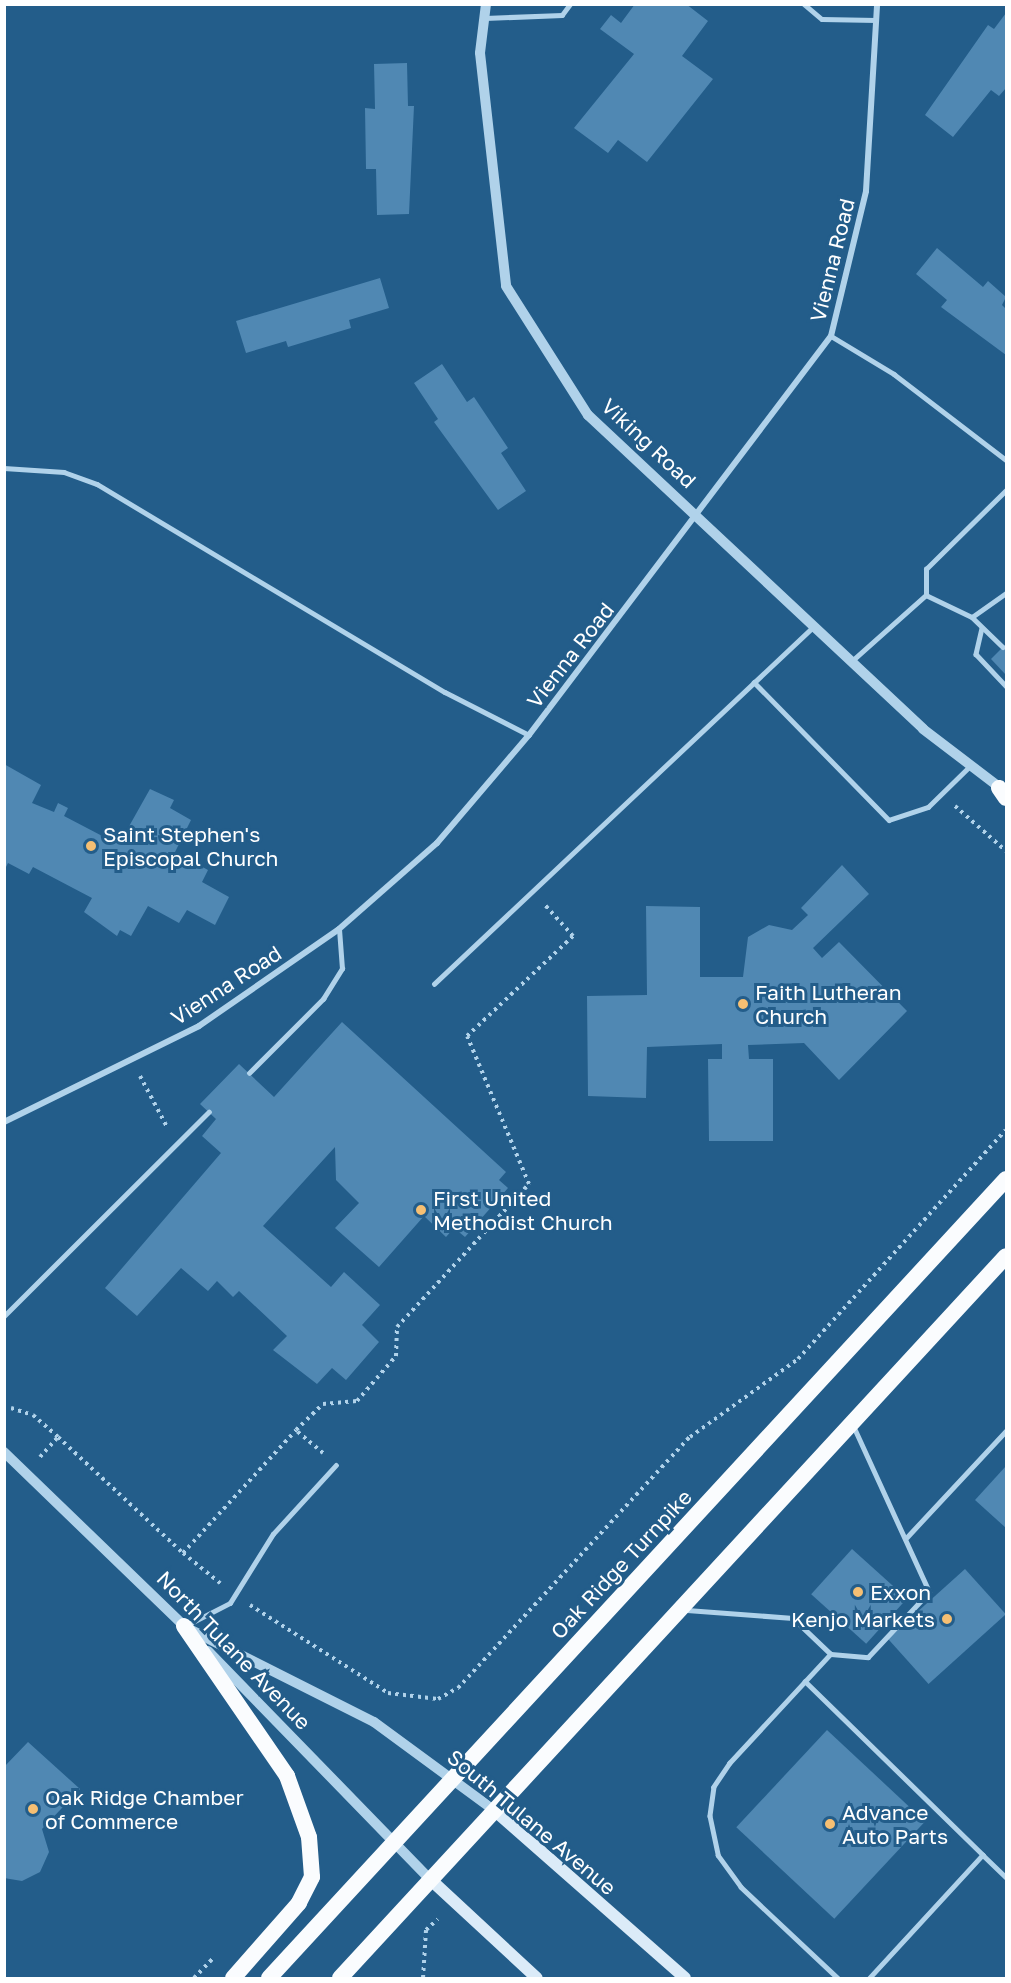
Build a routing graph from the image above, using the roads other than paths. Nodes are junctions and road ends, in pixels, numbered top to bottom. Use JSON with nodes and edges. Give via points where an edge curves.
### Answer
{"nodes":[{"id":1,"x":486,"y":4,"type":"edge"},
{"id":2,"x":570,"y":4,"type":"edge"},
{"id":3,"x":804,"y":4,"type":"edge"},
{"id":4,"x":877,"y":4,"type":"edge"},
{"id":5,"x":484,"y":18,"type":"junction"},
{"id":6,"x":876,"y":20,"type":"junction"},
{"id":7,"x":831,"y":336,"type":"junction"},
{"id":8,"x":1006,"y":460,"type":"edge"},
{"id":9,"x":4,"y":468,"type":"edge"},
{"id":10,"x":1006,"y":490,"type":"edge"},
{"id":11,"x":699,"y":517,"type":"junction"},
{"id":12,"x":1006,"y":593,"type":"edge"},
{"id":13,"x":926,"y":595,"type":"junction"},
{"id":14,"x":972,"y":617,"type":"junction"},
{"id":15,"x":814,"y":625,"type":"junction"},
{"id":16,"x":982,"y":628,"type":"junction"},
{"id":17,"x":1003,"y":648,"type":"dead end"},
{"id":18,"x":853,"y":660,"type":"junction"},
{"id":19,"x":754,"y":682,"type":"junction"},
{"id":20,"x":1006,"y":686,"type":"edge"},
{"id":21,"x":529,"y":735,"type":"junction"},
{"id":22,"x":970,"y":766,"type":"junction"},
{"id":23,"x":1004,"y":792,"type":"edge"},
{"id":24,"x":339,"y":929,"type":"junction"},
{"id":25,"x":434,"y":984,"type":"dead end"},
{"id":26,"x":249,"y":1073,"type":"dead end"},
{"id":27,"x":209,"y":1112,"type":"dead end"},
{"id":28,"x":4,"y":1122,"type":"edge"},
{"id":29,"x":1006,"y":1179,"type":"edge"},
{"id":30,"x":1006,"y":1256,"type":"edge"},
{"id":31,"x":4,"y":1317,"type":"edge"},
{"id":32,"x":852,"y":1423,"type":"junction"},
{"id":33,"x":1006,"y":1431,"type":"edge"},
{"id":34,"x":6,"y":1457,"type":"edge"},
{"id":35,"x":336,"y":1465,"type":"road end"},
{"id":36,"x":907,"y":1538,"type":"junction"},
{"id":37,"x":681,"y":1610,"type":"junction"},
{"id":38,"x":184,"y":1626,"type":"junction"},
{"id":39,"x":831,"y":1654,"type":"junction"},
{"id":40,"x":805,"y":1681,"type":"junction"},
{"id":41,"x":450,"y":1777,"type":"junction"},
{"id":42,"x":494,"y":1810,"type":"junction"},
{"id":43,"x":392,"y":1842,"type":"junction"},
{"id":44,"x":983,"y":1855,"type":"junction"},
{"id":45,"x":1006,"y":1877,"type":"edge"},
{"id":46,"x":431,"y":1880,"type":"junction"},
{"id":47,"x":233,"y":1978,"type":"edge"},
{"id":48,"x":268,"y":1978,"type":"edge"},
{"id":49,"x":340,"y":1978,"type":"edge"},
{"id":50,"x":537,"y":1978,"type":"edge"},
{"id":51,"x":685,"y":1978,"type":"edge"},
{"id":52,"x":838,"y":1978,"type":"edge"},
{"id":53,"x":870,"y":1978,"type":"edge"}],
"edges":[{"from":1,"to":5,"type":"street","name":"Viking Road"},
{"from":2,"to":5,"type":"lane","via":[[562,15]]},
{"from":3,"to":6,"type":"lane","via":[[822,19]]},
{"from":4,"to":6,"type":"street","name":"Vienna Road"},
{"from":5,"to":11,"type":"street","name":"Viking Road","via":[[480,53],[506,286],[588,415]]},
{"from":6,"to":7,"type":"street","name":"Vienna Road","via":[[866,191]]},
{"from":7,"to":8,"type":"lane","via":[[894,374]]},
{"from":7,"to":11,"type":"street","name":"Vienna Road"},
{"from":9,"to":21,"type":"lane","via":[[64,472],[97,484],[445,692]]},
{"from":10,"to":13,"type":"lane","via":[[926,569]]},
{"from":11,"to":15,"type":"street","name":"Viking Road"},
{"from":11,"to":21,"type":"street","name":"Vienna Road"},
{"from":12,"to":14,"type":"lane"},
{"from":13,"to":14,"type":"lane"},
{"from":13,"to":18,"type":"lane"},
{"from":14,"to":16,"type":"lane"},
{"from":15,"to":18,"type":"street","name":"Viking Road"},
{"from":15,"to":19,"type":"lane"},
{"from":16,"to":17,"type":"lane"},
{"from":16,"to":20,"type":"lane","via":[[976,654]]},
{"from":18,"to":22,"type":"street","name":"Viking Road","via":[[922,729]]},
{"from":19,"to":22,"type":"lane","via":[[889,820],[928,807]]},
{"from":19,"to":25,"type":"lane"},
{"from":21,"to":24,"type":"street","name":"Vienna Road","via":[[437,843]]},
{"from":22,"to":23,"type":"street","name":"Viking Road"},
{"from":24,"to":26,"type":"lane","via":[[342,969],[323,999]]},
{"from":24,"to":28,"type":"street","name":"Vienna Road","via":[[200,1026]]},
{"from":27,"to":31,"type":"lane"},
{"from":29,"to":41,"type":"highway","name":"Oak Ridge Turnpike"},
{"from":30,"to":32,"type":"highway"},
{"from":32,"to":36,"type":"lane"},
{"from":32,"to":37,"type":"highway"},
{"from":33,"to":36,"type":"lane"},
{"from":34,"to":38,"type":"street","name":"North Tulane Avenue"},
{"from":35,"to":38,"type":"lane","via":[[273,1534],[235,1595]]},
{"from":36,"to":39,"type":"lane","via":[[929,1592],[868,1657]]},
{"from":37,"to":39,"type":"lane","via":[[794,1618]]},
{"from":37,"to":42,"type":"highway"},
{"from":38,"to":41,"type":"street","name":"South Tulane Avenue","via":[[374,1722]]},
{"from":38,"to":43,"type":"street","name":"North Tulane Avenue"},
{"from":38,"to":47,"type":"highway","via":[[287,1776],[309,1837],[312,1877],[299,1903]]},
{"from":39,"to":40,"type":"lane"},
{"from":40,"to":44,"type":"lane"},
{"from":40,"to":52,"type":"lane","via":[[729,1763],[714,1787],[710,1816],[718,1855],[741,1887]]},
{"from":41,"to":42,"type":"street","name":"South Tulane Avenue"},
{"from":41,"to":43,"type":"highway","name":"Oak Ridge Turnpike"},
{"from":42,"to":46,"type":"highway"},
{"from":42,"to":51,"type":"main road","name":"South Tulane Avenue"},
{"from":43,"to":46,"type":"street","name":"North Tulane Avenue"},
{"from":43,"to":48,"type":"highway","name":"Oak Ridge Turnpike"},
{"from":44,"to":45,"type":"lane"},
{"from":44,"to":53,"type":"lane"},
{"from":46,"to":49,"type":"highway"},
{"from":46,"to":50,"type":"main road"}]}
